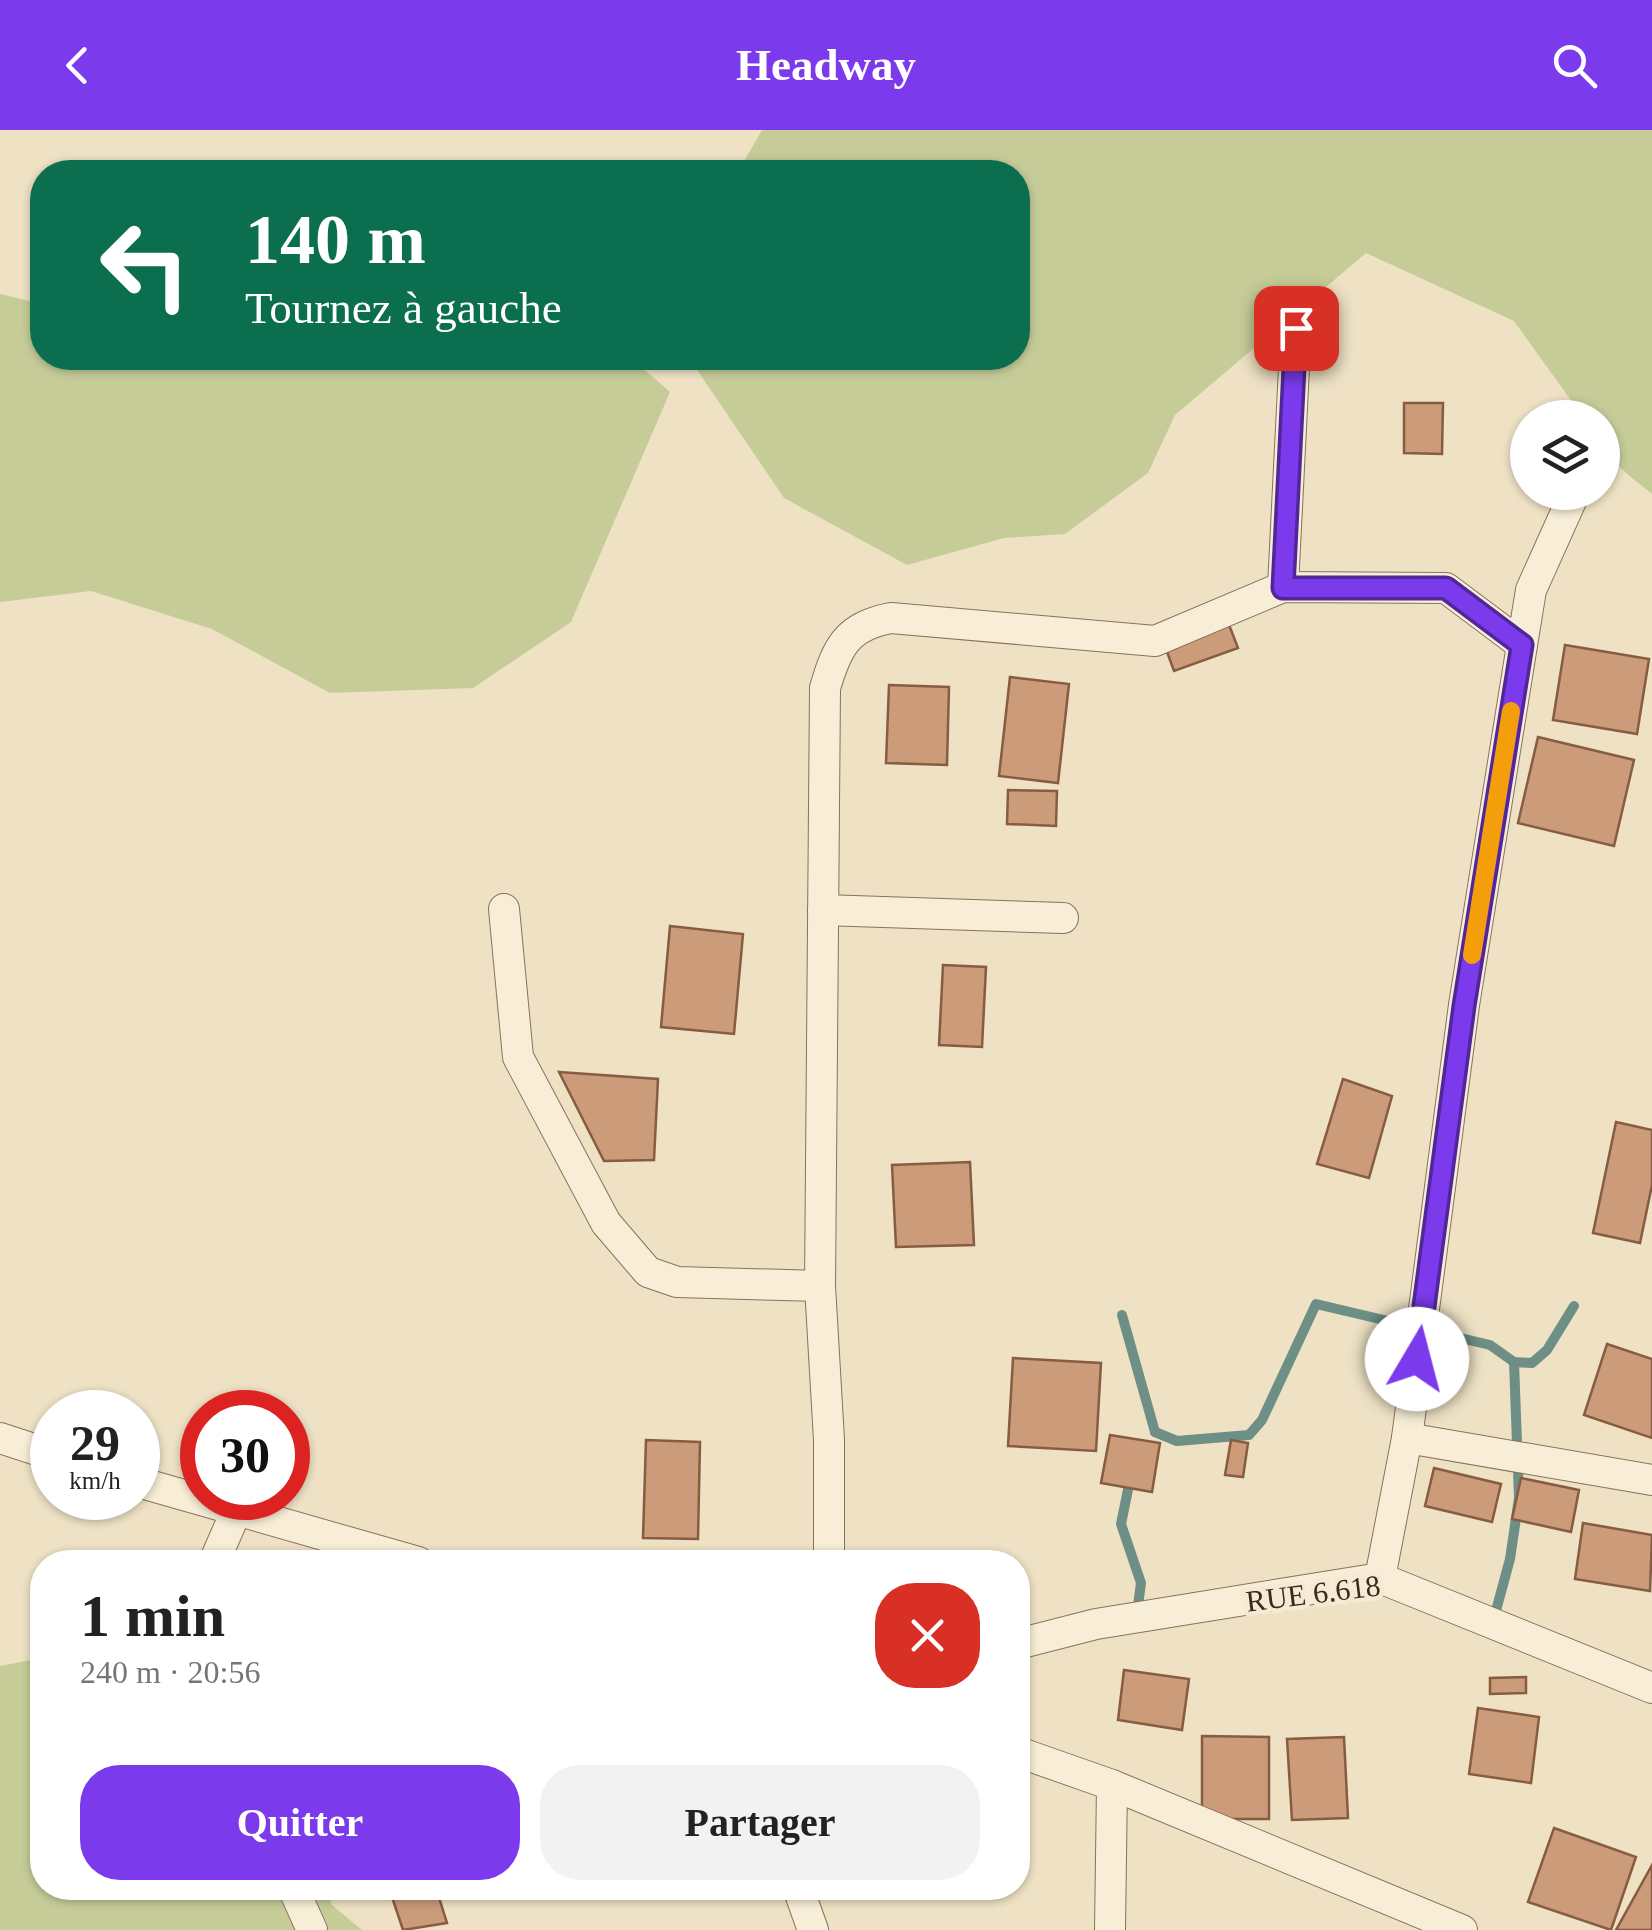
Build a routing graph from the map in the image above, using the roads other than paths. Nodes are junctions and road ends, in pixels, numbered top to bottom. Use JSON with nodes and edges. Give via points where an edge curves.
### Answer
{"nodes":[{"id":1,"x":1296,"y":328,"type":"dead end"},
{"id":2,"x":1567,"y":510,"type":"edge"},
{"id":3,"x":1283,"y":588,"type":"junction"},
{"id":4,"x":1522,"y":645,"type":"junction"},
{"id":5,"x":504,"y":909,"type":"dead end"},
{"id":6,"x":823,"y":910,"type":"junction"},
{"id":7,"x":1063,"y":918,"type":"dead end"},
{"id":8,"x":820,"y":1286,"type":"junction"},
{"id":9,"x":0,"y":1438,"type":"edge"},
{"id":10,"x":1406,"y":1438,"type":"junction"},
{"id":11,"x":30,"y":1448,"type":"edge"},
{"id":12,"x":1652,"y":1480,"type":"edge"},
{"id":13,"x":232,"y":1520,"type":"edge"},
{"id":14,"x":258,"y":1520,"type":"edge"},
{"id":15,"x":219,"y":1550,"type":"edge"},
{"id":16,"x":372,"y":1550,"type":"edge"},
{"id":17,"x":829,"y":1550,"type":"edge"},
{"id":18,"x":1380,"y":1578,"type":"junction"},
{"id":19,"x":1030,"y":1641,"type":"edge"},
{"id":20,"x":1652,"y":1688,"type":"edge"},
{"id":21,"x":1030,"y":1756,"type":"edge"},
{"id":22,"x":1112,"y":1785,"type":"junction"},
{"id":23,"x":298,"y":1900,"type":"edge"},
{"id":24,"x":802,"y":1900,"type":"edge"},
{"id":25,"x":312,"y":1930,"type":"edge"},
{"id":26,"x":813,"y":1930,"type":"edge"},
{"id":27,"x":1110,"y":1930,"type":"edge"},
{"id":28,"x":1462,"y":1930,"type":"edge"}],
"edges":[{"from":1,"to":3,"type":"street"},
{"from":2,"to":4,"type":"street","via":[[1531,590]]},
{"from":3,"to":4,"type":"street","via":[[1446,588]]},
{"from":3,"to":6,"type":"street","via":[[1155,641],[891,618],[863,623],[836,652],[824,688]]},
{"from":4,"to":10,"type":"street","via":[[1464,1006]]},
{"from":5,"to":8,"type":"street","via":[[518,1056],[606,1223],[648,1272],[677,1282]]},
{"from":6,"to":7,"type":"street"},
{"from":6,"to":8,"type":"street"},
{"from":8,"to":17,"type":"street"},
{"from":9,"to":11,"type":"street"},
{"from":10,"to":12,"type":"street"},
{"from":10,"to":18,"type":"street"},
{"from":13,"to":15,"type":"street"},
{"from":14,"to":16,"type":"street"},
{"from":18,"to":19,"type":"street","name":"RUE 6.618"},
{"from":18,"to":20,"type":"street","name":"RUE 6.618"},
{"from":21,"to":22,"type":"street"},
{"from":22,"to":27,"type":"street"},
{"from":22,"to":28,"type":"street"},
{"from":23,"to":25,"type":"street"},
{"from":24,"to":26,"type":"street"}]}
